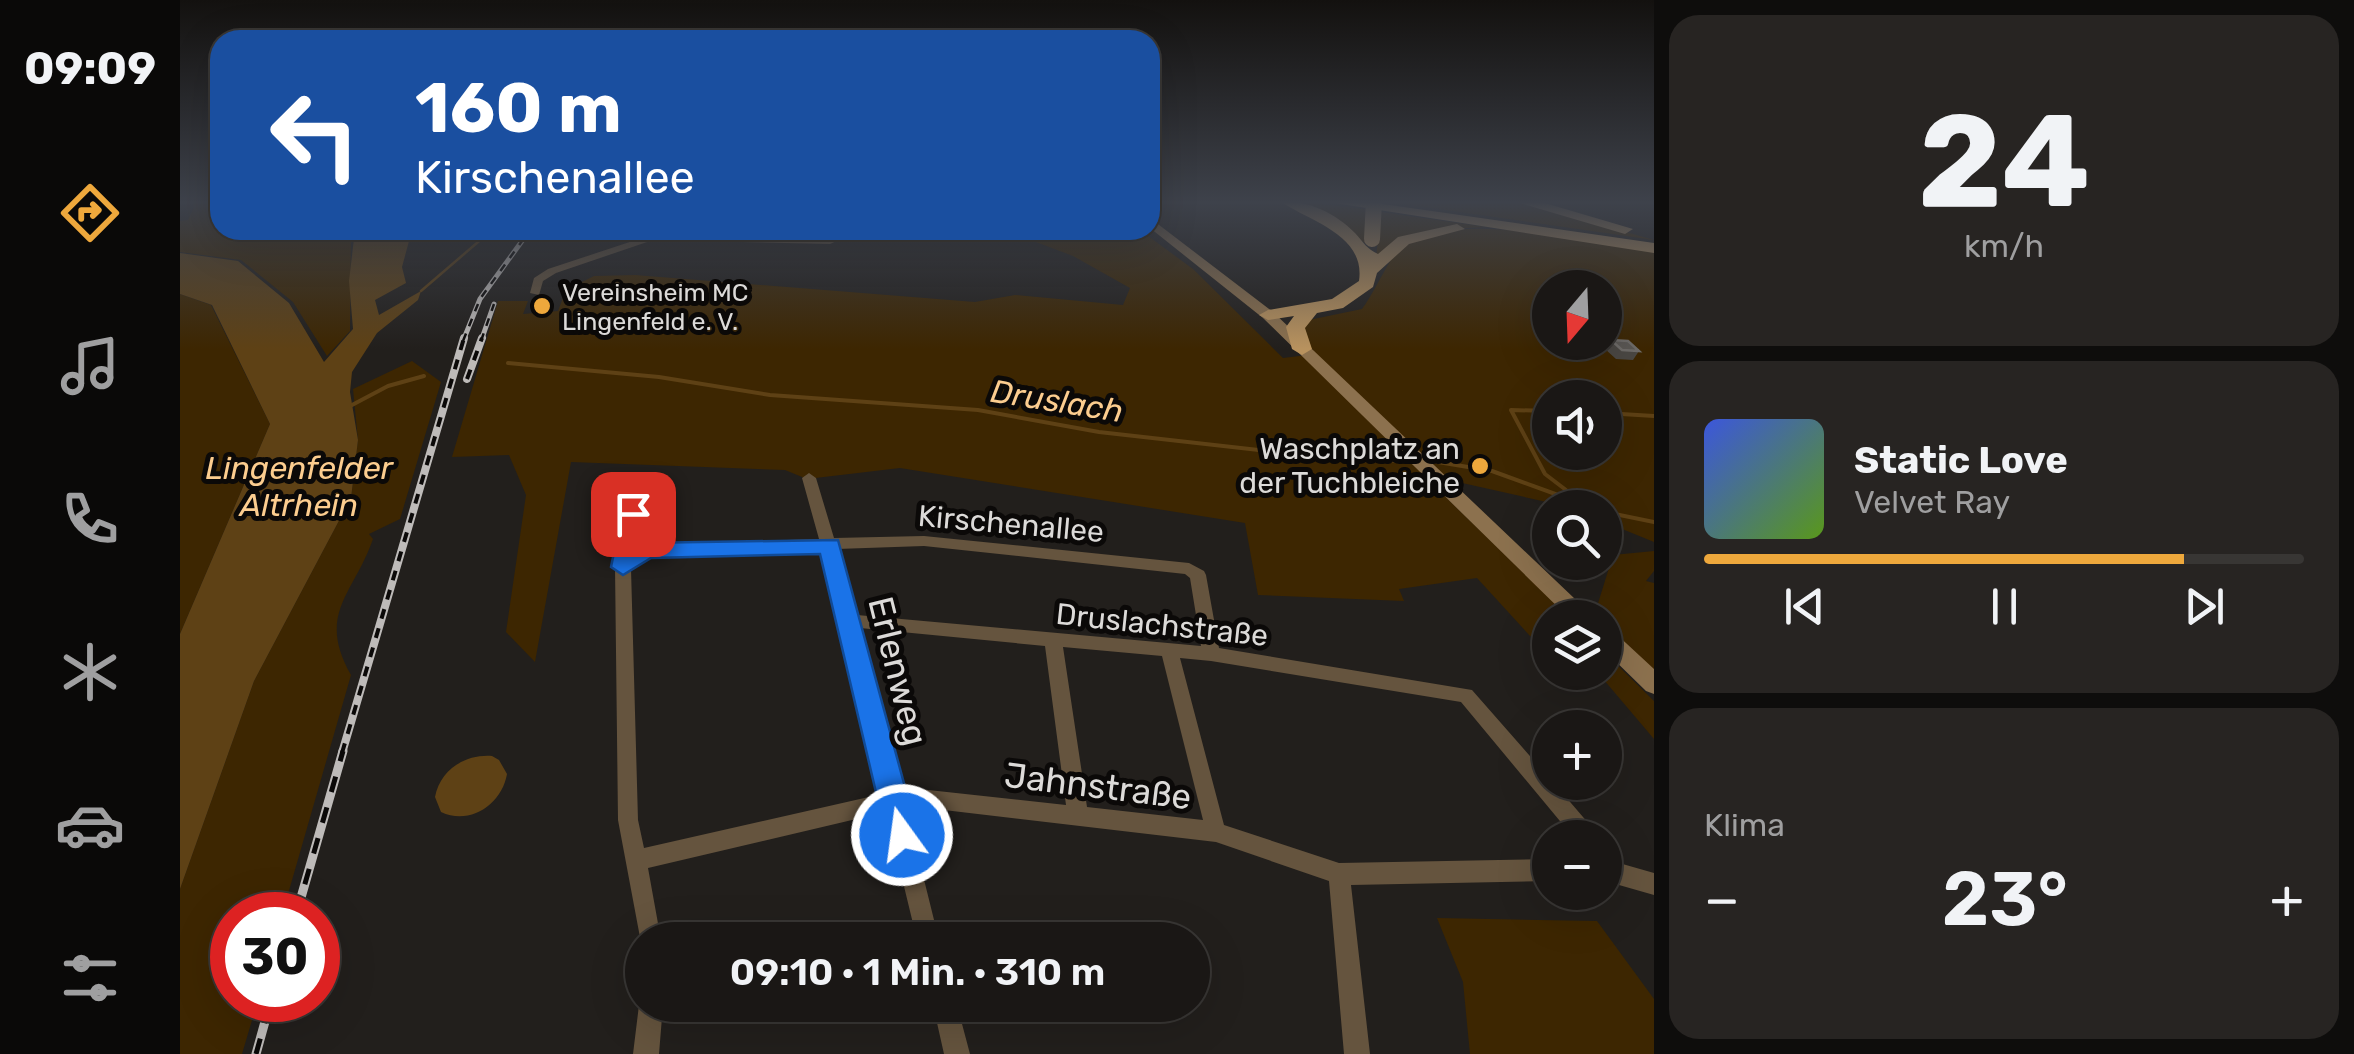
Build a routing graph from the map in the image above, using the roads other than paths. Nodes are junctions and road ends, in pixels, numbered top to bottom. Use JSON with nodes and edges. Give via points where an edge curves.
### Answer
{"nodes":[{"id":1,"x":617,"y":250,"type":"edge"},
{"id":2,"x":1186,"y":250,"type":"edge"},
{"id":3,"x":1363,"y":250,"type":"edge"},
{"id":4,"x":1371,"y":250,"type":"edge"},
{"id":5,"x":1389,"y":250,"type":"edge"},
{"id":6,"x":1370,"y":270,"type":"junction"},
{"id":7,"x":535,"y":294,"type":"dead end"},
{"id":8,"x":1309,"y":310,"type":"junction"},
{"id":9,"x":1268,"y":315,"type":"junction"},
{"id":10,"x":1302,"y":350,"type":"junction"},
{"id":11,"x":810,"y":478,"type":"dead end"},
{"id":12,"x":625,"y":487,"type":"dead end"},
{"id":13,"x":830,"y":546,"type":"junction"},
{"id":14,"x":623,"y":567,"type":"junction"},
{"id":15,"x":1565,"y":600,"type":"edge"},
{"id":16,"x":850,"y":621,"type":"junction"},
{"id":17,"x":1054,"y":640,"type":"junction"},
{"id":18,"x":1169,"y":650,"type":"junction"},
{"id":19,"x":1622,"y":653,"type":"edge"},
{"id":20,"x":1212,"y":654,"type":"junction"},
{"id":21,"x":1654,"y":684,"type":"edge"},
{"id":22,"x":893,"y":800,"type":"junction"},
{"id":23,"x":1078,"y":816,"type":"junction"},
{"id":24,"x":1573,"y":820,"type":"edge"},
{"id":25,"x":1216,"y":832,"type":"junction"},
{"id":26,"x":639,"y":860,"type":"junction"},
{"id":27,"x":1532,"y":870,"type":"edge"},
{"id":28,"x":1622,"y":872,"type":"edge"},
{"id":29,"x":1339,"y":874,"type":"junction"},
{"id":30,"x":1651,"y":886,"type":"edge"},
{"id":31,"x":648,"y":922,"type":"edge"},
{"id":32,"x":924,"y":922,"type":"edge"},
{"id":33,"x":649,"y":1022,"type":"edge"},
{"id":34,"x":949,"y":1022,"type":"edge"},
{"id":35,"x":646,"y":1054,"type":"edge"},
{"id":36,"x":957,"y":1054,"type":"edge"},
{"id":37,"x":1358,"y":1054,"type":"edge"}],
"edges":[{"from":1,"to":7,"type":"street","via":[[552,271],[538,280]]},
{"from":2,"to":9,"type":"main road"},
{"from":3,"to":6,"type":"highway"},
{"from":4,"to":6,"type":"highway","bridge":true},
{"from":5,"to":6,"type":"highway"},
{"from":6,"to":8,"type":"highway","via":[[1356,295]]},
{"from":8,"to":9,"type":"highway"},
{"from":8,"to":10,"type":"highway","via":[[1295,326]]},
{"from":9,"to":10,"type":"main road"},
{"from":10,"to":15,"type":"main road"},
{"from":11,"to":13,"type":"street","name":"Erlenweg"},
{"from":12,"to":14,"type":"street","via":[[633,514]]},
{"from":13,"to":14,"type":"street","name":"Kirschenallee","via":[[645,550]]},
{"from":13,"to":16,"type":"street","name":"Erlenweg"},
{"from":13,"to":20,"type":"street","name":"Kirschenallee","via":[[924,540],[1189,568],[1198,575]]},
{"from":14,"to":26,"type":"street","via":[[628,820]]},
{"from":16,"to":17,"type":"street","name":"Druslachstraße"},
{"from":16,"to":22,"type":"street","name":"Erlenweg"},
{"from":17,"to":18,"type":"street","name":"Druslachstraße"},
{"from":17,"to":23,"type":"street"},
{"from":18,"to":20,"type":"street","name":"Druslachstraße"},
{"from":18,"to":25,"type":"street"},
{"from":19,"to":21,"type":"main road"},
{"from":20,"to":24,"type":"street","name":"Druslachstraße","via":[[1466,695]]},
{"from":22,"to":23,"type":"street","name":"Jahnstraße"},
{"from":22,"to":26,"type":"street","name":"Jahnstraße"},
{"from":22,"to":32,"type":"street","name":"Erlenweg"},
{"from":23,"to":25,"type":"street","name":"Jahnstraße"},
{"from":25,"to":29,"type":"street","name":"Jahnstraße"},
{"from":26,"to":31,"type":"street"},
{"from":27,"to":29,"type":"street","name":"Jahnstraße"},
{"from":28,"to":30,"type":"street"},
{"from":29,"to":37,"type":"street"},
{"from":33,"to":35,"type":"street"},
{"from":34,"to":36,"type":"street"}]}
